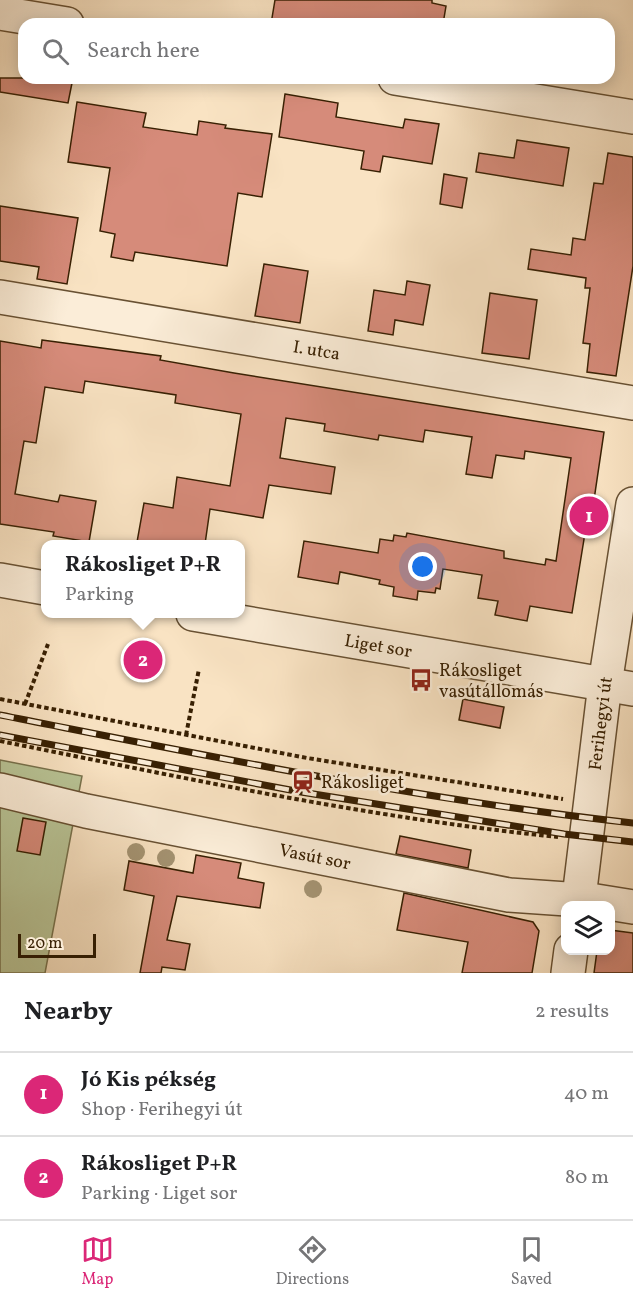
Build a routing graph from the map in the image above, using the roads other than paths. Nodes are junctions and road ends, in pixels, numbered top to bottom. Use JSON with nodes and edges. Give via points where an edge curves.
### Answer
{"nodes":[{"id":1,"x":0,"y":13,"type":"edge"},
{"id":2,"x":30,"y":18,"type":"edge"},
{"id":3,"x":432,"y":84,"type":"edge"},
{"id":4,"x":633,"y":117,"type":"edge"},
{"id":5,"x":0,"y":297,"type":"edge"},
{"id":6,"x":633,"y":403,"type":"edge"},
{"id":7,"x":633,"y":504,"type":"edge"},
{"id":8,"x":0,"y":580,"type":"edge"},
{"id":9,"x":41,"y":587,"type":"edge"},
{"id":10,"x":217,"y":618,"type":"edge"},
{"id":11,"x":619,"y":686,"type":"edge"},
{"id":12,"x":0,"y":790,"type":"edge"},
{"id":13,"x":568,"y":901,"type":"edge"},
{"id":14,"x":578,"y":901,"type":"edge"},
{"id":15,"x":615,"y":905,"type":"edge"},
{"id":16,"x":633,"y":907,"type":"edge"},
{"id":17,"x":570,"y":955,"type":"edge"},
{"id":18,"x":567,"y":973,"type":"edge"}],
"edges":[{"from":1,"to":2,"type":"street"},
{"from":3,"to":4,"type":"street"},
{"from":5,"to":6,"type":"street","name":"I. utca"},
{"from":7,"to":11,"type":"street","name":"Ferihegyi út"},
{"from":8,"to":9,"type":"street"},
{"from":10,"to":11,"type":"street","name":"Liget sor"},
{"from":11,"to":14,"type":"street","name":"Ferihegyi út"},
{"from":12,"to":13,"type":"street","name":"Vasút sor","via":[[86,812],[509,895]]},
{"from":15,"to":16,"type":"street","name":"Vasút sor"},
{"from":17,"to":18,"type":"street"}]}
